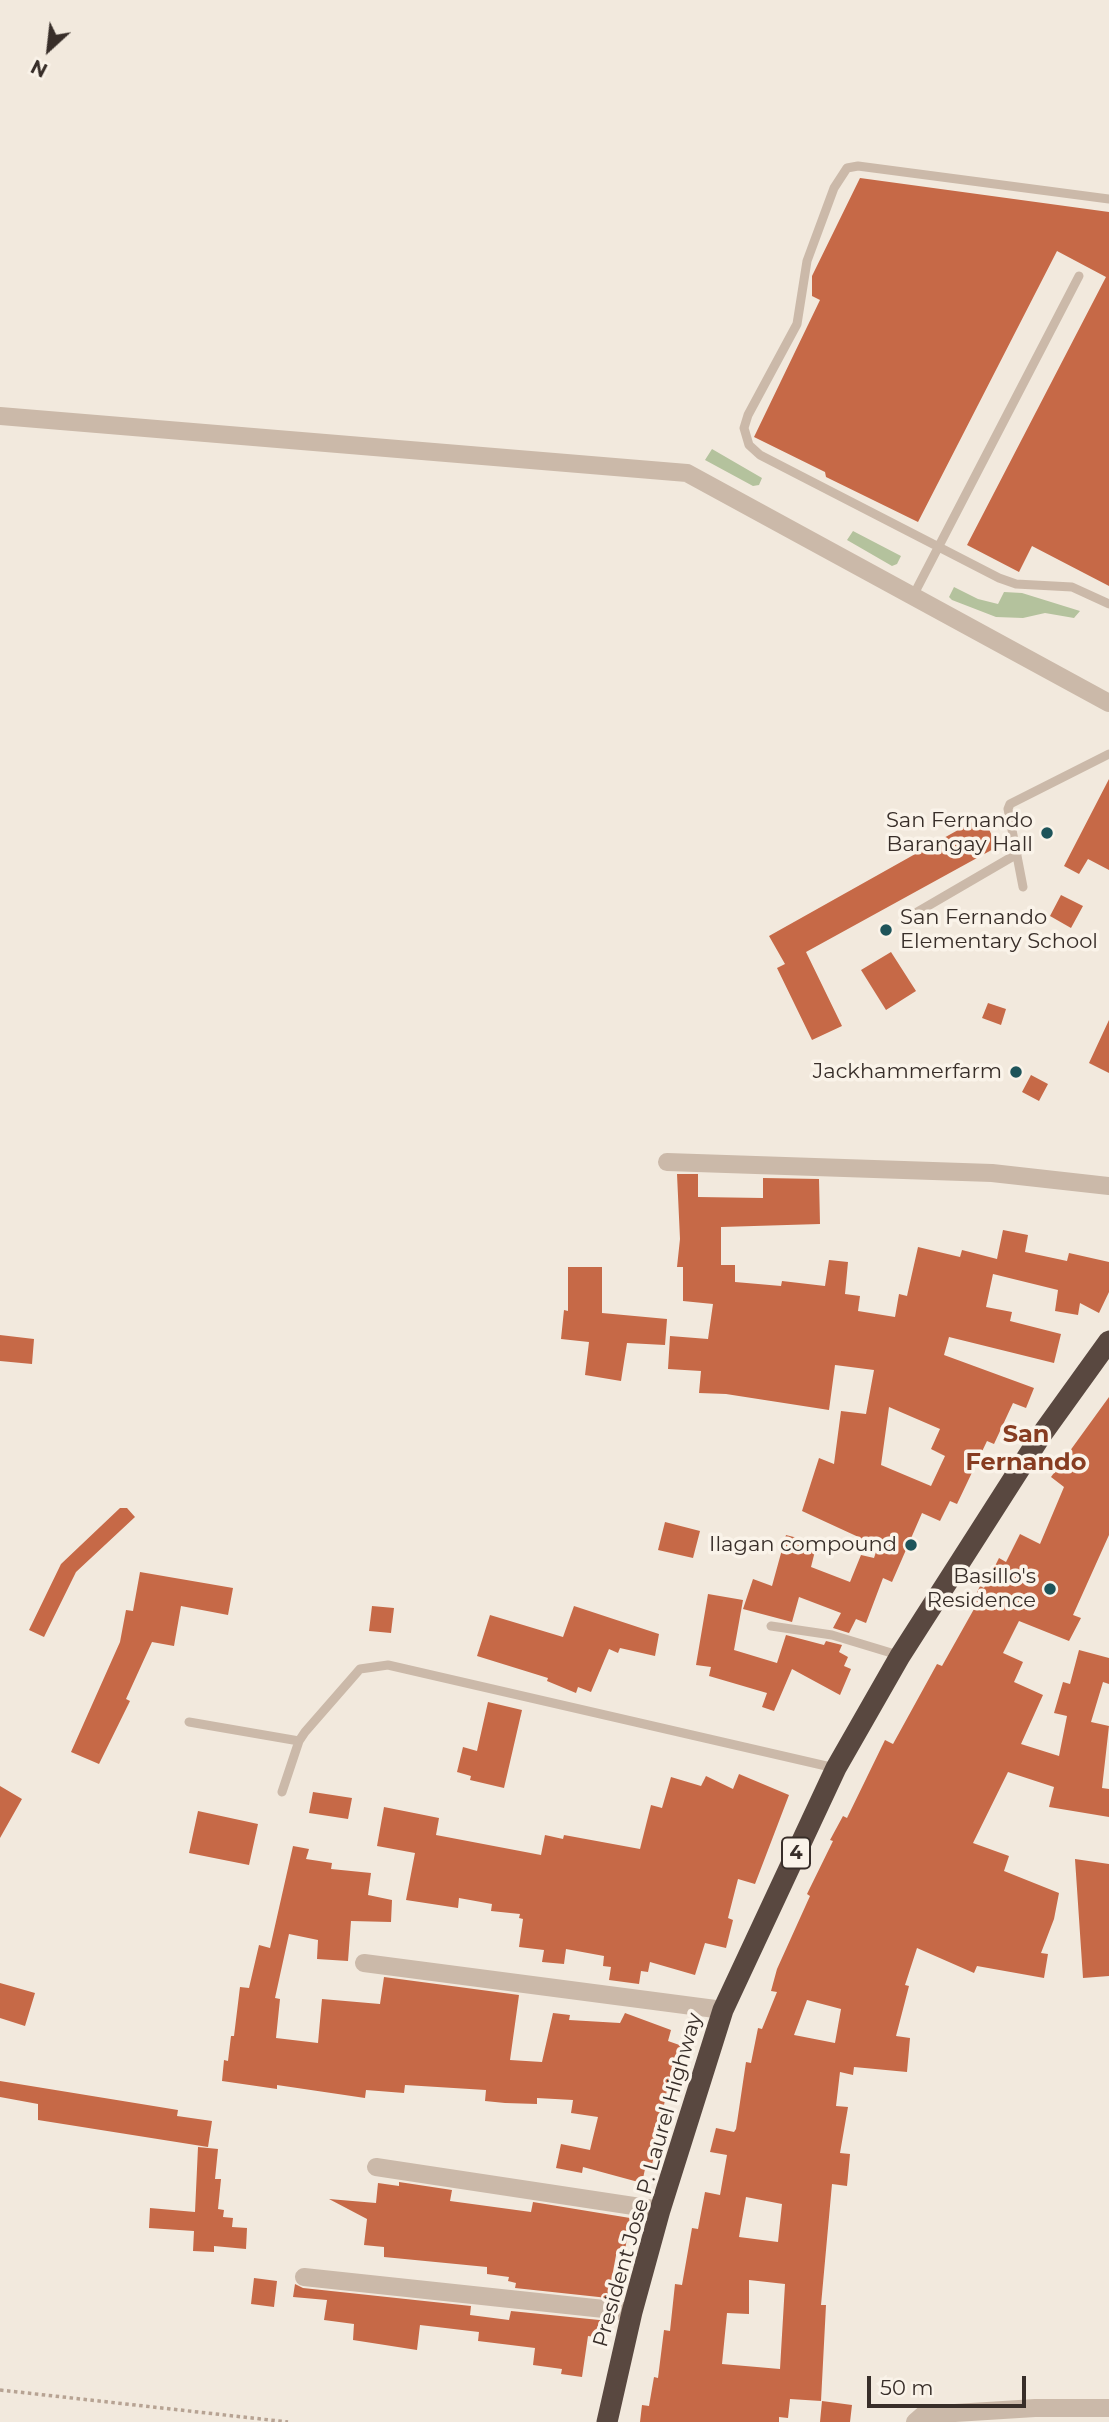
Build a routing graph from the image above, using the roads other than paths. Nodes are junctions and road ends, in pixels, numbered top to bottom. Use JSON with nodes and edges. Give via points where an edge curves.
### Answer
{"nodes":[{"id":1,"x":1109,"y":199,"type":"edge"},
{"id":2,"x":1079,"y":276,"type":"dead end"},
{"id":3,"x":0,"y":416,"type":"edge"},
{"id":4,"x":938,"y":547,"type":"junction"},
{"id":5,"x":912,"y":598,"type":"junction"},
{"id":6,"x":1109,"y":604,"type":"edge"},
{"id":7,"x":1109,"y":703,"type":"edge"},
{"id":8,"x":1109,"y":754,"type":"edge"},
{"id":9,"x":1017,"y":854,"type":"junction"},
{"id":10,"x":1023,"y":887,"type":"dead end"},
{"id":11,"x":914,"y":914,"type":"dead end"},
{"id":12,"x":667,"y":1162,"type":"dead end"},
{"id":13,"x":1109,"y":1186,"type":"edge"},
{"id":14,"x":1109,"y":1341,"type":"edge"},
{"id":15,"x":771,"y":1626,"type":"dead end"},
{"id":16,"x":900,"y":1656,"type":"junction"},
{"id":17,"x":189,"y":1722,"type":"dead end"},
{"id":18,"x":299,"y":1741,"type":"junction"},
{"id":19,"x":836,"y":1768,"type":"junction"},
{"id":20,"x":282,"y":1792,"type":"dead end"},
{"id":21,"x":364,"y":1963,"type":"dead end"},
{"id":22,"x":723,"y":2010,"type":"junction"},
{"id":23,"x":376,"y":2167,"type":"dead end"},
{"id":24,"x":660,"y":2210,"type":"junction"},
{"id":25,"x":304,"y":2277,"type":"dead end"},
{"id":26,"x":632,"y":2312,"type":"junction"},
{"id":27,"x":1109,"y":2409,"type":"edge"},
{"id":28,"x":1035,"y":2415,"type":"edge"},
{"id":29,"x":607,"y":2422,"type":"edge"},
{"id":30,"x":915,"y":2422,"type":"edge"}],
"edges":[{"from":1,"to":4,"type":"lane","via":[[858,166],[847,168],[838,180],[807,261],[800,316],[748,415],[746,440],[760,455]]},
{"from":2,"to":4,"type":"lane"},
{"from":3,"to":5,"type":"street","via":[[687,473]]},
{"from":4,"to":5,"type":"lane"},
{"from":4,"to":6,"type":"lane","via":[[1008,582],[1072,587]]},
{"from":5,"to":7,"type":"street"},
{"from":8,"to":9,"type":"lane","via":[[1010,804]]},
{"from":9,"to":10,"type":"lane"},
{"from":9,"to":11,"type":"lane"},
{"from":12,"to":13,"type":"street","via":[[992,1174]]},
{"from":14,"to":16,"type":"highway","name":"President Jose P. Laurel Highway","number":"4","via":[[1042,1434]]},
{"from":15,"to":16,"type":"lane","via":[[832,1635]]},
{"from":16,"to":19,"type":"highway","name":"President Jose P. Laurel Highway","number":"4"},
{"from":17,"to":18,"type":"lane"},
{"from":18,"to":19,"type":"lane","via":[[360,1669],[388,1665]]},
{"from":18,"to":20,"type":"lane"},
{"from":19,"to":22,"type":"highway","name":"President Jose P. Laurel Highway","number":"4"},
{"from":21,"to":22,"type":"street"},
{"from":22,"to":24,"type":"highway","name":"President Jose P. Laurel Highway","number":"4"},
{"from":23,"to":24,"type":"street"},
{"from":24,"to":26,"type":"highway","name":"President Jose P. Laurel Highway","number":"4"},
{"from":25,"to":26,"type":"street"},
{"from":26,"to":29,"type":"highway","name":"President Jose P. Laurel Highway","number":"4"},
{"from":27,"to":28,"type":"street"},
{"from":28,"to":30,"type":"street","via":[[923,2415]]}]}
